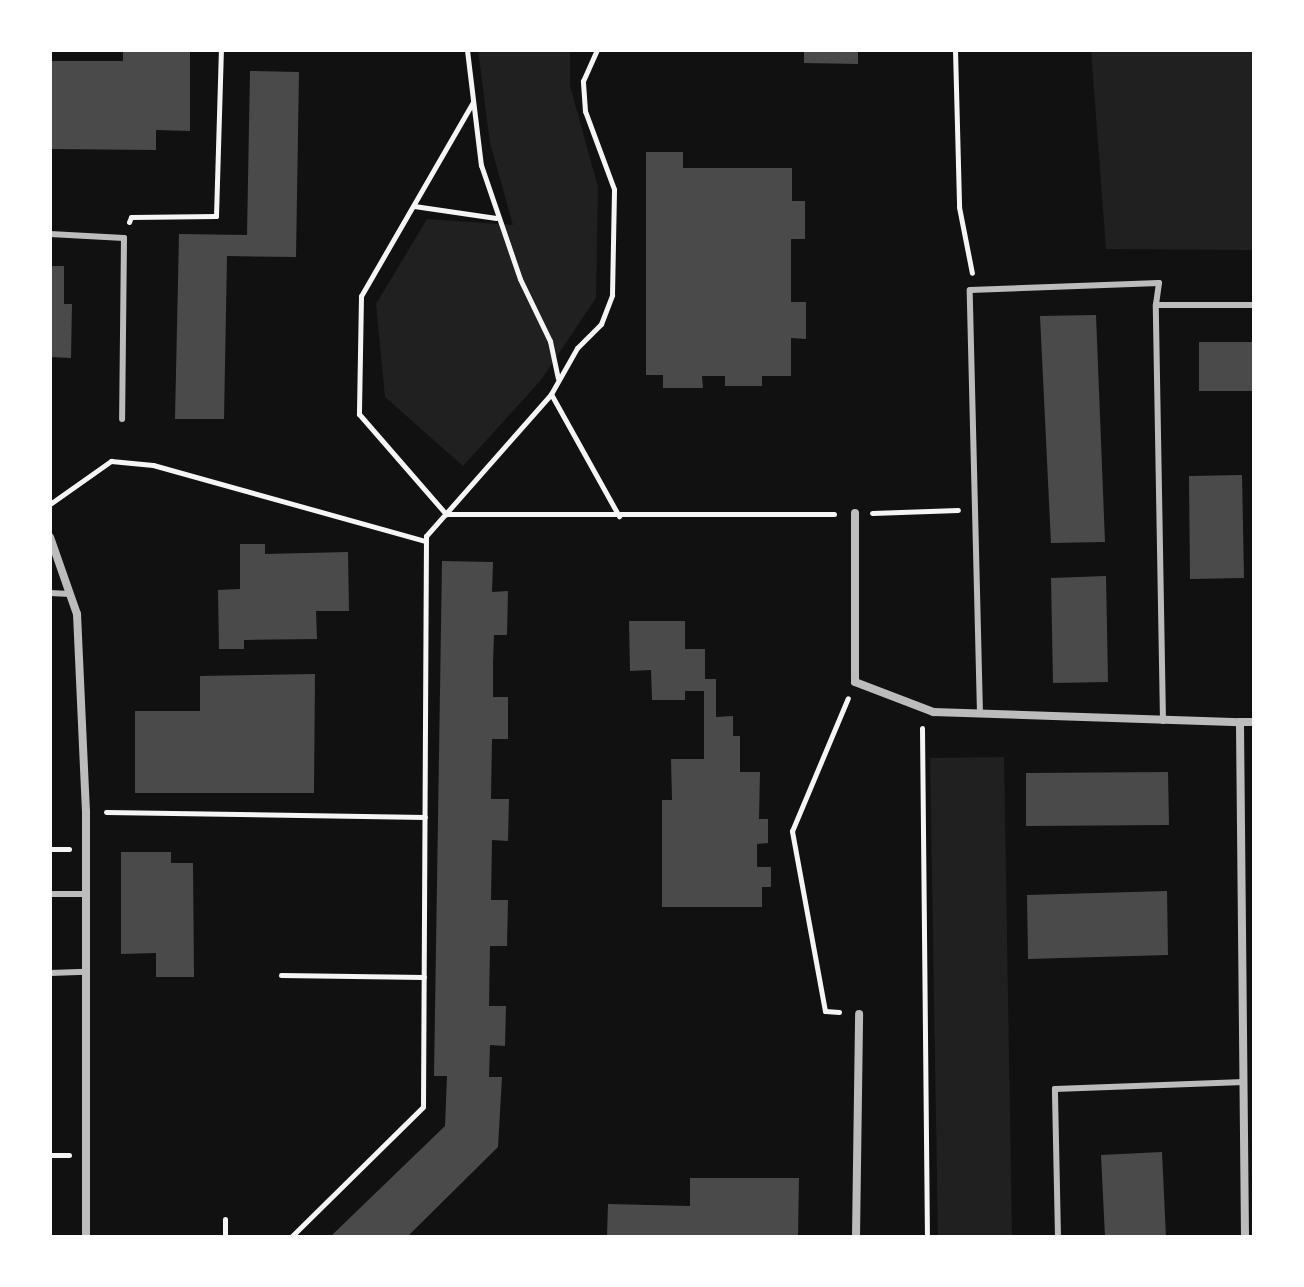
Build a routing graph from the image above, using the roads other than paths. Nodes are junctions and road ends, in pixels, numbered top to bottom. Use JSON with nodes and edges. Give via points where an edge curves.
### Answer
{"nodes":[{"id":1,"x":50,"y":234,"type":"edge"},
{"id":2,"x":1156,"y":305,"type":"junction"},
{"id":3,"x":1254,"y":305,"type":"edge"},
{"id":4,"x":122,"y":419,"type":"dead end"},
{"id":5,"x":855,"y":513,"type":"road end"},
{"id":6,"x":50,"y":537,"type":"edge"},
{"id":7,"x":50,"y":593,"type":"edge"},
{"id":8,"x":70,"y":594,"type":"junction"},
{"id":9,"x":980,"y":714,"type":"junction"},
{"id":10,"x":1163,"y":721,"type":"junction"},
{"id":11,"x":1240,"y":722,"type":"junction"},
{"id":12,"x":1254,"y":722,"type":"edge"},
{"id":13,"x":50,"y":894,"type":"edge"},
{"id":14,"x":85,"y":894,"type":"junction"},
{"id":15,"x":86,"y":972,"type":"junction"},
{"id":16,"x":50,"y":973,"type":"edge"},
{"id":17,"x":859,"y":1014,"type":"road end"},
{"id":18,"x":1244,"y":1082,"type":"junction"},
{"id":19,"x":86,"y":1237,"type":"edge"},
{"id":20,"x":856,"y":1237,"type":"edge"},
{"id":21,"x":1058,"y":1237,"type":"edge"},
{"id":22,"x":1245,"y":1237,"type":"edge"}],
"edges":[{"from":1,"to":4,"type":"lane","via":[[124,238]]},
{"from":2,"to":3,"type":"lane"},
{"from":2,"to":9,"type":"lane","via":[[1159,283],[970,290]]},
{"from":2,"to":10,"type":"lane"},
{"from":5,"to":9,"type":"street","via":[[855,682],[921,707]]},
{"from":6,"to":8,"type":"street"},
{"from":7,"to":8,"type":"lane"},
{"from":8,"to":14,"type":"street","via":[[77,614]]},
{"from":9,"to":10,"type":"street"},
{"from":10,"to":11,"type":"street"},
{"from":11,"to":12,"type":"street"},
{"from":11,"to":18,"type":"street"},
{"from":13,"to":14,"type":"lane"},
{"from":14,"to":15,"type":"street"},
{"from":15,"to":16,"type":"lane"},
{"from":15,"to":19,"type":"street"},
{"from":17,"to":20,"type":"street"},
{"from":18,"to":21,"type":"lane","via":[[1055,1089]]},
{"from":18,"to":22,"type":"street"}]}
